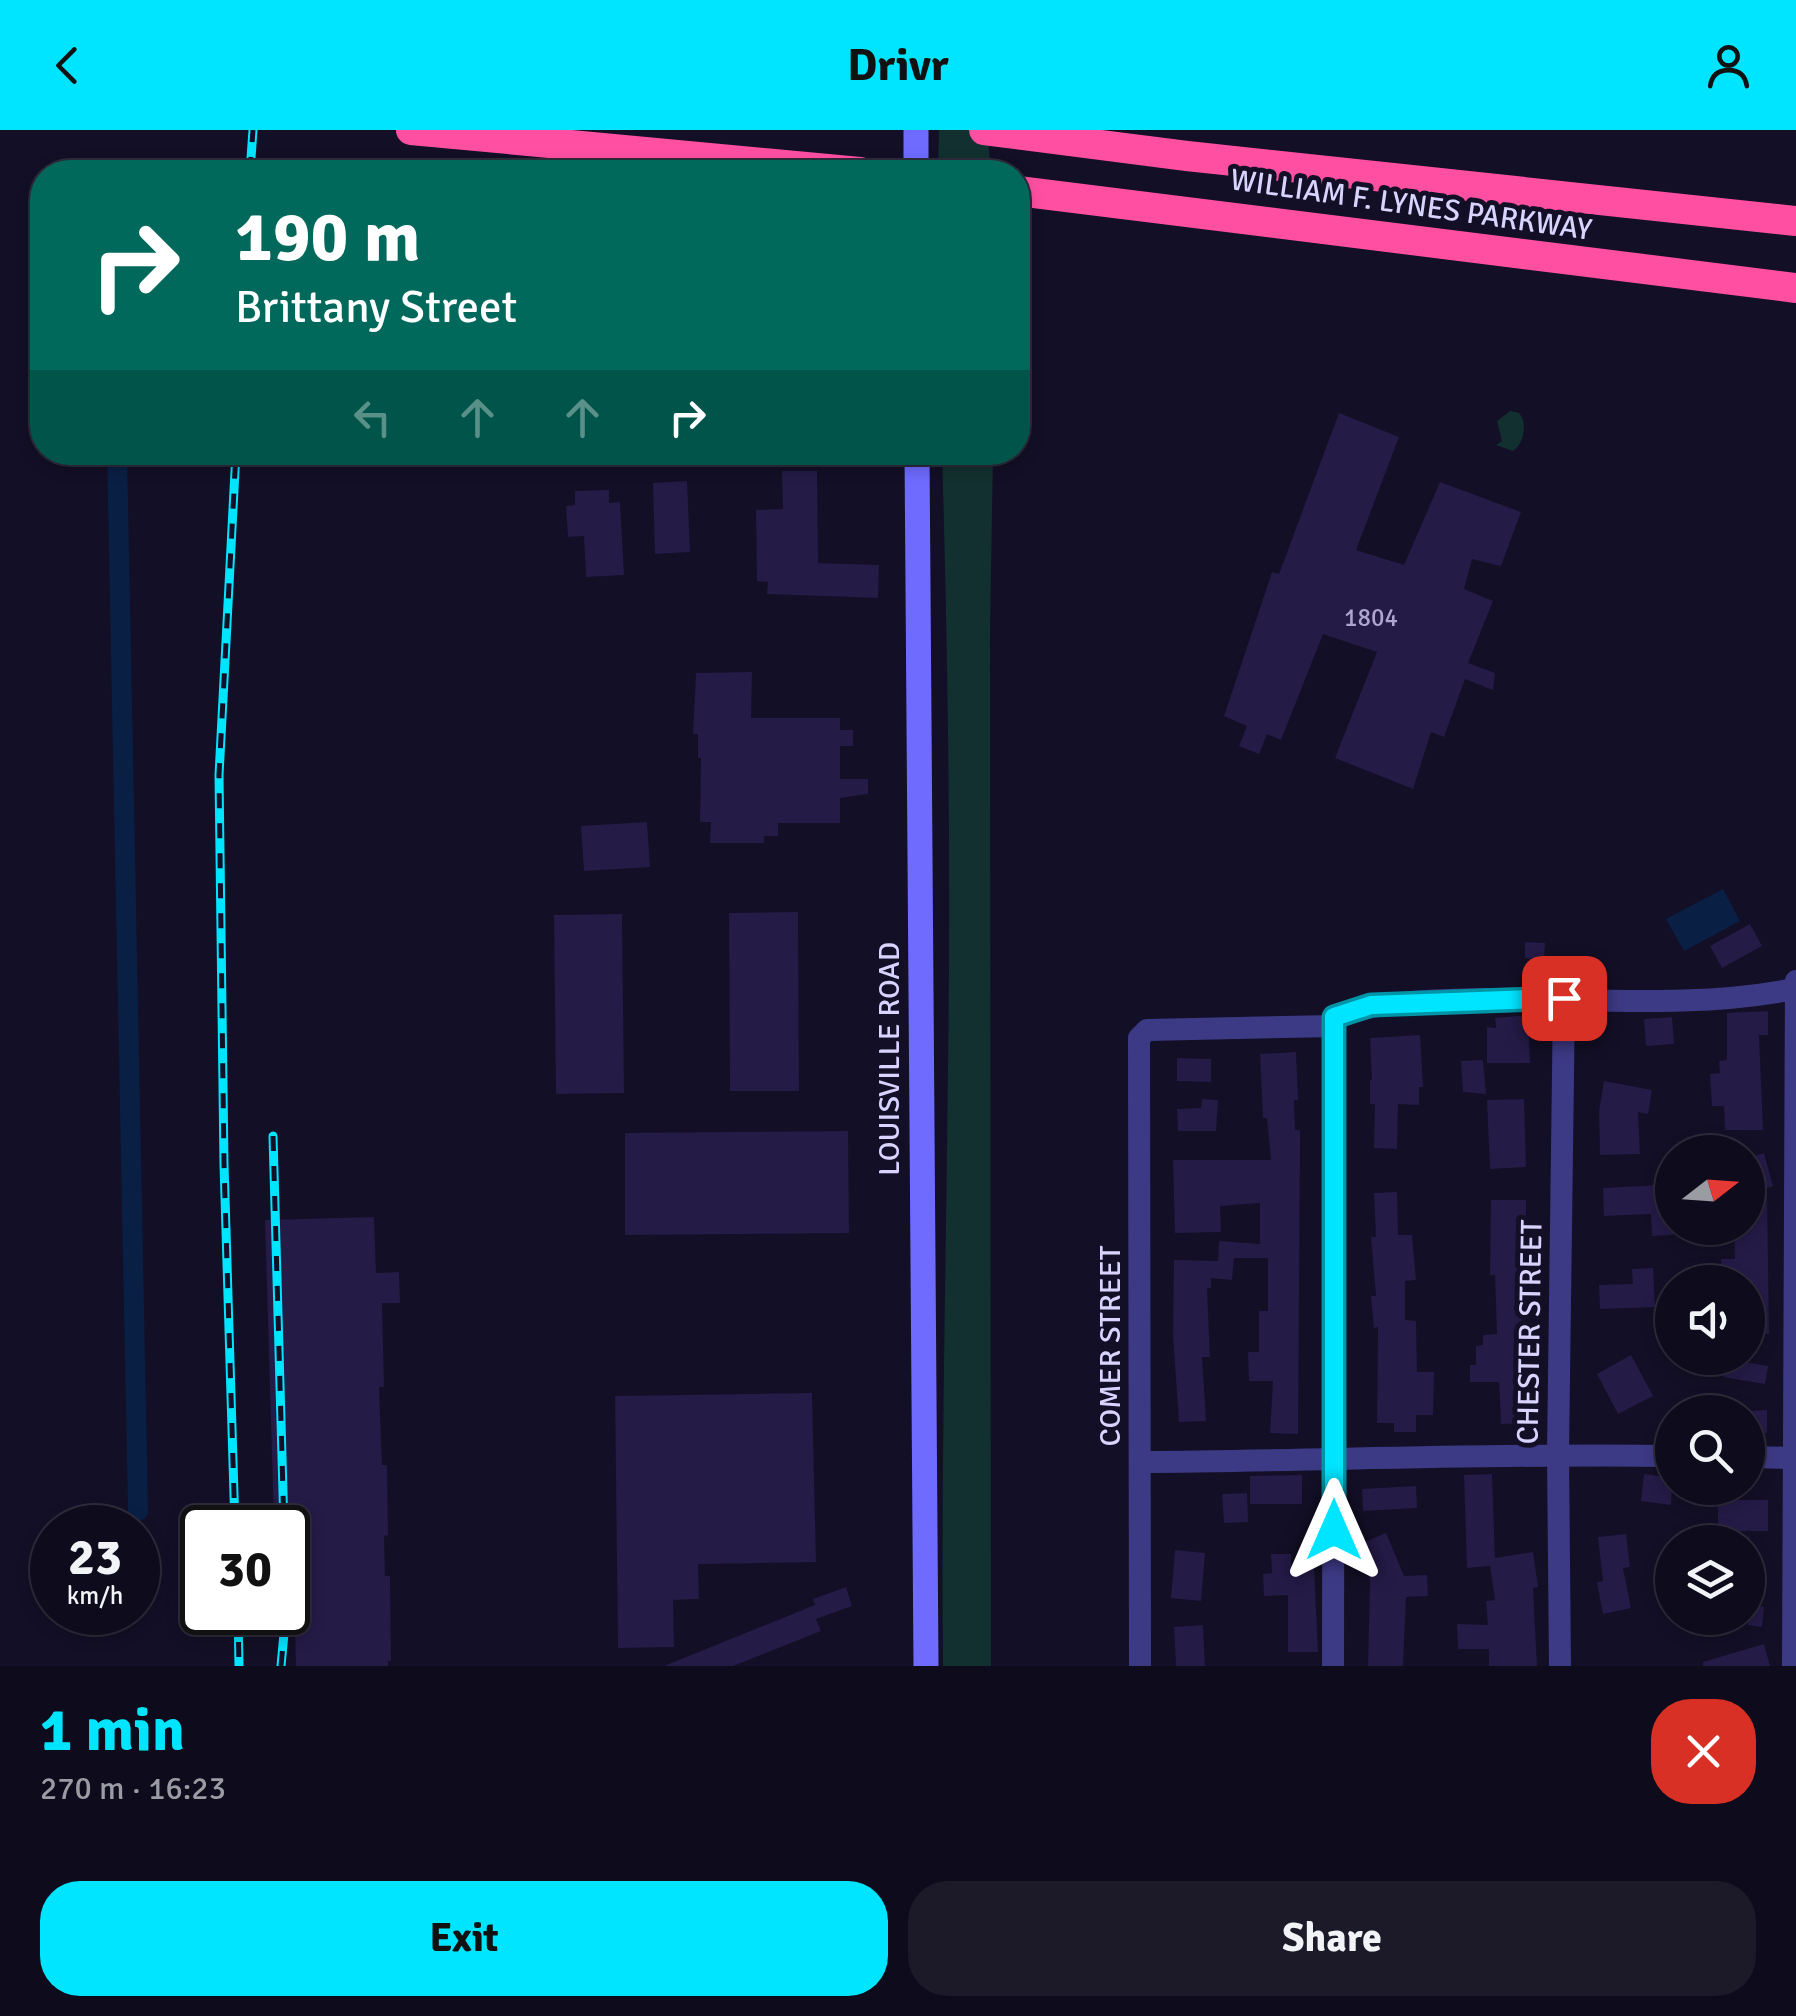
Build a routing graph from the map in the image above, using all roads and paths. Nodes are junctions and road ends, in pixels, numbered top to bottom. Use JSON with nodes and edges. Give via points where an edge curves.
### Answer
{"nodes":[{"id":1,"x":411,"y":130,"type":"edge"},
{"id":2,"x":916,"y":130,"type":"edge"},
{"id":3,"x":984,"y":130,"type":"edge"},
{"id":4,"x":735,"y":160,"type":"edge"},
{"id":5,"x":916,"y":160,"type":"edge"},
{"id":6,"x":1030,"y":192,"type":"edge"},
{"id":7,"x":1796,"y":221,"type":"edge"},
{"id":8,"x":1796,"y":288,"type":"edge"},
{"id":9,"x":917,"y":465,"type":"edge"},
{"id":10,"x":1795,"y":985,"type":"edge"},
{"id":11,"x":1564,"y":998,"type":"junction"},
{"id":12,"x":1334,"y":1022,"type":"junction"},
{"id":13,"x":1558,"y":1454,"type":"junction"},
{"id":14,"x":1655,"y":1456,"type":"edge"},
{"id":15,"x":1765,"y":1457,"type":"edge"},
{"id":16,"x":1795,"y":1458,"type":"edge"},
{"id":17,"x":1334,"y":1461,"type":"junction"},
{"id":18,"x":1141,"y":1462,"type":"junction"},
{"id":19,"x":926,"y":1666,"type":"edge"},
{"id":20,"x":1140,"y":1666,"type":"edge"},
{"id":21,"x":1333,"y":1666,"type":"edge"},
{"id":22,"x":1560,"y":1666,"type":"edge"},
{"id":23,"x":1792,"y":1666,"type":"edge"}],
"edges":[{"from":1,"to":4,"type":"highway"},
{"from":2,"to":5,"type":"main road"},
{"from":3,"to":7,"type":"highway","name":"WILLIAM F. LYNES PARKWAY"},
{"from":6,"to":8,"type":"highway","name":"WILLIAM F. LYNES PARKWAY"},
{"from":9,"to":19,"type":"main road","name":"LOUISVILLE ROAD"},
{"from":10,"to":11,"type":"street","via":[[1758,996],[1682,1001]]},
{"from":10,"to":16,"type":"street"},
{"from":11,"to":12,"type":"street","via":[[1371,1005]]},
{"from":11,"to":13,"type":"street","name":"CHESTER STREET"},
{"from":12,"to":17,"type":"street"},
{"from":12,"to":18,"type":"street","name":"COMER STREET","via":[[1147,1030],[1139,1038]]},
{"from":13,"to":14,"type":"street"},
{"from":13,"to":17,"type":"street"},
{"from":13,"to":22,"type":"street","name":"CHESTER STREET"},
{"from":15,"to":16,"type":"street"},
{"from":16,"to":23,"type":"street"},
{"from":17,"to":18,"type":"street"},
{"from":17,"to":21,"type":"street"},
{"from":18,"to":20,"type":"street","name":"COMER STREET"}]}
